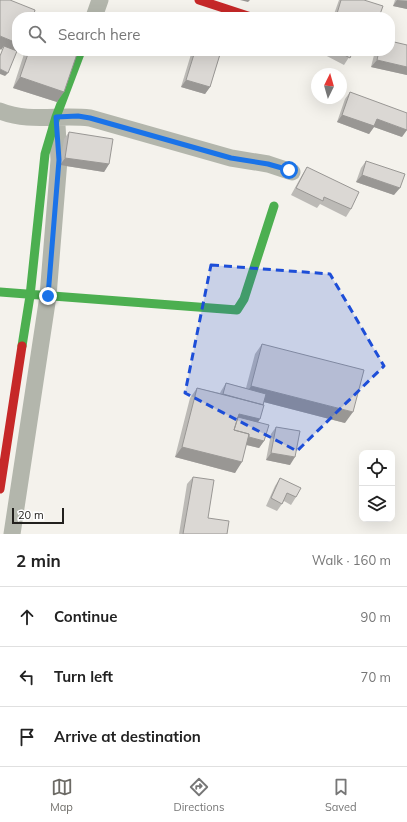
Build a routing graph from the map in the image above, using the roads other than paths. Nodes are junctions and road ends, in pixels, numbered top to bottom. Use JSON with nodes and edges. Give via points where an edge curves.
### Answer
{"nodes":[{"id":1,"x":100,"y":0,"type":"edge"},
{"id":2,"x":199,"y":0,"type":"edge"},
{"id":3,"x":96,"y":12,"type":"edge"},
{"id":4,"x":236,"y":12,"type":"edge"},
{"id":5,"x":79,"y":56,"type":"edge"},
{"id":6,"x":0,"y":111,"type":"edge"},
{"id":7,"x":56,"y":117,"type":"junction"},
{"id":8,"x":292,"y":172,"type":"dead end"},
{"id":9,"x":274,"y":206,"type":"dead end"},
{"id":10,"x":0,"y":292,"type":"edge"},
{"id":11,"x":30,"y":296,"type":"junction"},
{"id":12,"x":48,"y":296,"type":"junction"},
{"id":13,"x":0,"y":489,"type":"edge"},
{"id":14,"x":12,"y":534,"type":"edge"}],
"edges":[{"from":1,"to":3,"type":"street"},
{"from":2,"to":4,"type":"street"},
{"from":5,"to":7,"type":"street"},
{"from":6,"to":7,"type":"street","via":[[24,117]]},
{"from":7,"to":8,"type":"street","via":[[90,118],[231,158],[268,164]]},
{"from":7,"to":11,"type":"street","via":[[45,154]]},
{"from":7,"to":12,"type":"street","via":[[59,160]]},
{"from":9,"to":12,"type":"street","via":[[244,299],[237,310]]},
{"from":10,"to":11,"type":"street"},
{"from":11,"to":12,"type":"street"},
{"from":11,"to":13,"type":"street"},
{"from":12,"to":14,"type":"street"}]}
